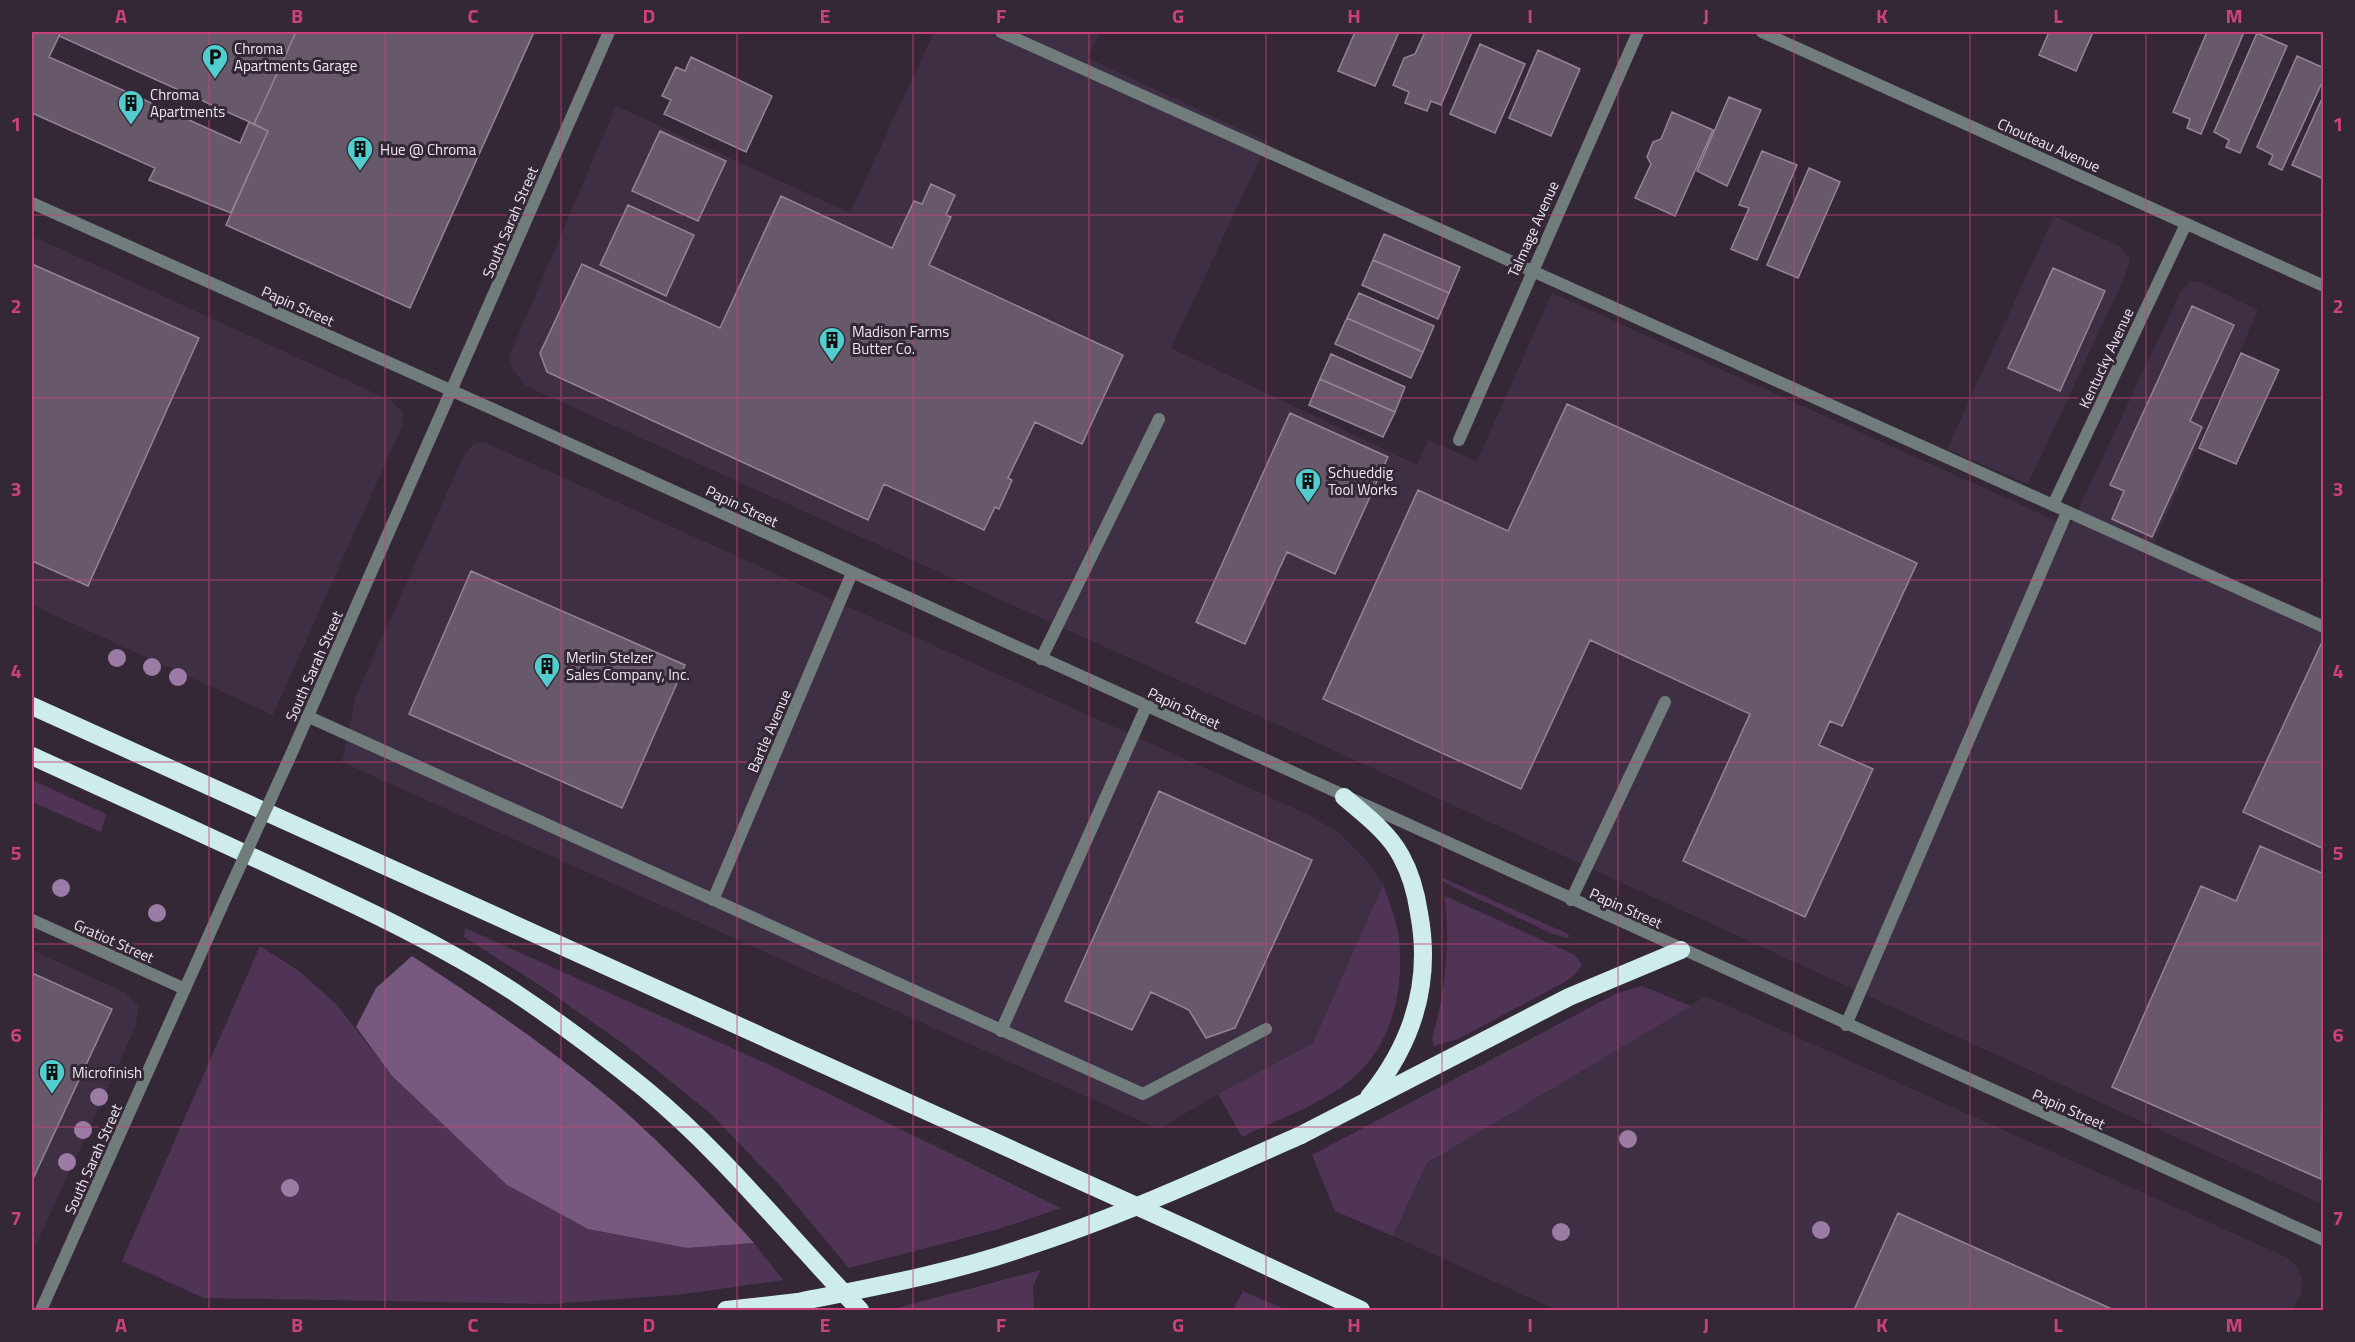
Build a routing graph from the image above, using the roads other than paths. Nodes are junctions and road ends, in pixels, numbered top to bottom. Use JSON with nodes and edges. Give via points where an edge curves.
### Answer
{"nodes":[{"id":1,"x":609,"y":32,"type":"edge"},
{"id":2,"x":1001,"y":32,"type":"edge"},
{"id":3,"x":1638,"y":32,"type":"edge"},
{"id":4,"x":1762,"y":32,"type":"edge"},
{"id":5,"x":32,"y":203,"type":"edge"},
{"id":6,"x":2186,"y":224,"type":"junction"},
{"id":7,"x":1531,"y":269,"type":"junction"},
{"id":8,"x":2324,"y":286,"type":"edge"},
{"id":9,"x":451,"y":390,"type":"junction"},
{"id":10,"x":1159,"y":419,"type":"dead end"},
{"id":11,"x":1459,"y":440,"type":"dead end"},
{"id":12,"x":2054,"y":506,"type":"junction"},
{"id":13,"x":2067,"y":512,"type":"junction"},
{"id":14,"x":852,"y":573,"type":"junction"},
{"id":15,"x":2324,"y":627,"type":"edge"},
{"id":16,"x":1041,"y":659,"type":"junction"},
{"id":17,"x":1665,"y":702,"type":"dead end"},
{"id":18,"x":32,"y":706,"type":"edge"},
{"id":19,"x":1146,"y":706,"type":"junction"},
{"id":20,"x":309,"y":717,"type":"junction"},
{"id":21,"x":32,"y":756,"type":"edge"},
{"id":22,"x":1344,"y":797,"type":"junction"},
{"id":23,"x":713,"y":900,"type":"junction"},
{"id":24,"x":1571,"y":900,"type":"junction"},
{"id":25,"x":32,"y":920,"type":"edge"},
{"id":26,"x":1681,"y":950,"type":"junction"},
{"id":27,"x":185,"y":989,"type":"junction"},
{"id":28,"x":1846,"y":1025,"type":"junction"},
{"id":29,"x":1266,"y":1029,"type":"dead end"},
{"id":30,"x":1001,"y":1031,"type":"junction"},
{"id":31,"x":1365,"y":1102,"type":"junction"},
{"id":32,"x":2324,"y":1240,"type":"edge"},
{"id":33,"x":41,"y":1311,"type":"edge"},
{"id":34,"x":726,"y":1311,"type":"edge"},
{"id":35,"x":860,"y":1311,"type":"edge"},
{"id":36,"x":1361,"y":1311,"type":"edge"}],
"edges":[{"from":1,"to":9,"type":"street","name":"South Sarah Street"},
{"from":2,"to":7,"type":"street"},
{"from":3,"to":7,"type":"street","name":"Talmage Avenue"},
{"from":4,"to":6,"type":"street","name":"Chouteau Avenue"},
{"from":5,"to":9,"type":"street","name":"Papin Street"},
{"from":6,"to":8,"type":"street","name":"Chouteau Avenue"},
{"from":6,"to":12,"type":"street","name":"Kentucky Avenue"},
{"from":7,"to":11,"type":"street","name":"Talmage Avenue"},
{"from":7,"to":12,"type":"street"},
{"from":9,"to":14,"type":"street","name":"Papin Street"},
{"from":9,"to":20,"type":"street","name":"South Sarah Street"},
{"from":10,"to":16,"type":"street"},
{"from":12,"to":13,"type":"street"},
{"from":13,"to":15,"type":"street"},
{"from":13,"to":28,"type":"street"},
{"from":14,"to":16,"type":"street","name":"Papin Street"},
{"from":14,"to":23,"type":"street","name":"Bartle Avenue"},
{"from":16,"to":19,"type":"street","name":"Papin Street"},
{"from":17,"to":24,"type":"street"},
{"from":18,"to":36,"type":"highway"},
{"from":19,"to":22,"type":"street","name":"Papin Street"},
{"from":19,"to":30,"type":"street"},
{"from":20,"to":23,"type":"street"},
{"from":20,"to":27,"type":"street","name":"South Sarah Street","bridge":true},
{"from":21,"to":35,"type":"highway","via":[[404,928],[513,991],[646,1090],[705,1143]]},
{"from":22,"to":24,"type":"street","name":"Papin Street"},
{"from":22,"to":31,"type":"highway","via":[[1378,826],[1401,854],[1416,897],[1424,951],[1423,979],[1403,1048]]},
{"from":23,"to":30,"type":"street"},
{"from":24,"to":26,"type":"street","name":"Papin Street"},
{"from":25,"to":27,"type":"street","name":"Gratiot Street"},
{"from":26,"to":28,"type":"street","name":"Papin Street"},
{"from":26,"to":31,"type":"highway","via":[[1569,997]]},
{"from":27,"to":33,"type":"street","name":"South Sarah Street"},
{"from":28,"to":32,"type":"street","name":"Papin Street"},
{"from":29,"to":30,"type":"street","via":[[1143,1095]]},
{"from":31,"to":34,"type":"highway","bridge":true,"via":[[1166,1196],[1022,1249],[897,1282],[798,1302]]}]}
